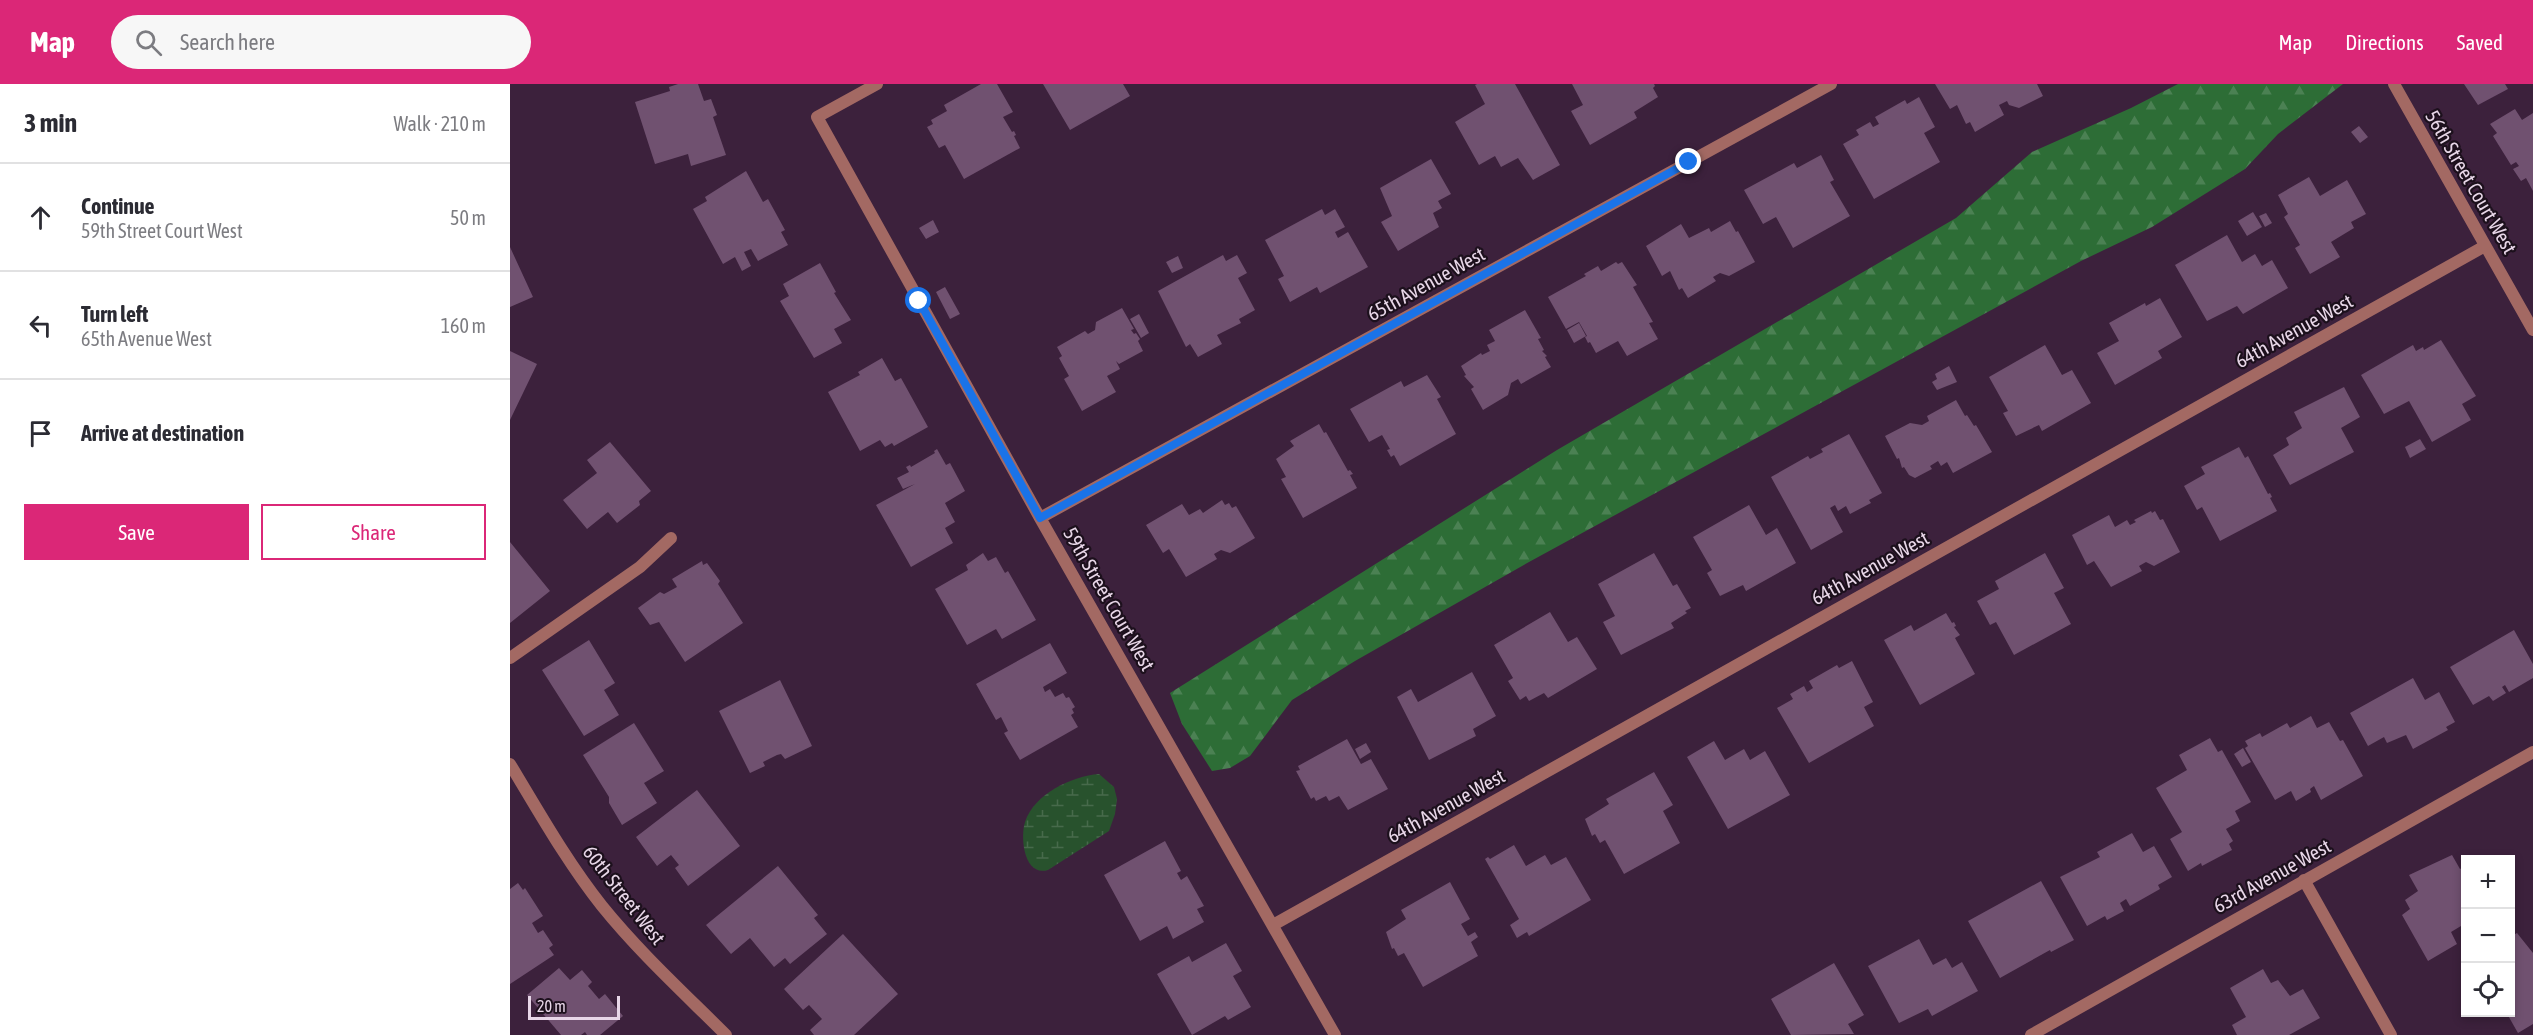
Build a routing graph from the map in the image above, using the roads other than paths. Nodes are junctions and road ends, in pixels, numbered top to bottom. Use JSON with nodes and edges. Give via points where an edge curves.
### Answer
{"nodes":[{"id":1,"x":877,"y":84,"type":"edge"},
{"id":2,"x":1831,"y":84,"type":"edge"},
{"id":3,"x":2394,"y":84,"type":"edge"},
{"id":4,"x":2486,"y":246,"type":"junction"},
{"id":5,"x":2533,"y":330,"type":"edge"},
{"id":6,"x":1040,"y":518,"type":"junction"},
{"id":7,"x":671,"y":538,"type":"dead end"},
{"id":8,"x":510,"y":658,"type":"edge"},
{"id":9,"x":2533,"y":752,"type":"edge"},
{"id":10,"x":510,"y":764,"type":"edge"},
{"id":11,"x":2304,"y":880,"type":"junction"},
{"id":12,"x":1273,"y":925,"type":"junction"},
{"id":13,"x":726,"y":1035,"type":"edge"},
{"id":14,"x":1335,"y":1035,"type":"edge"},
{"id":15,"x":2031,"y":1035,"type":"edge"},
{"id":16,"x":2391,"y":1035,"type":"edge"}],
"edges":[{"from":1,"to":6,"type":"street","name":"59th Street Court West","via":[[817,117]]},
{"from":2,"to":6,"type":"street","name":"65th Avenue West"},
{"from":3,"to":4,"type":"street","name":"56th Street Court West"},
{"from":4,"to":5,"type":"street","name":"56th Street Court West"},
{"from":4,"to":12,"type":"street","name":"64th Avenue West"},
{"from":6,"to":12,"type":"street","name":"59th Street Court West"},
{"from":7,"to":8,"type":"street","via":[[640,567]]},
{"from":9,"to":11,"type":"street","name":"63rd Avenue West"},
{"from":10,"to":13,"type":"street","name":"60th Street West","via":[[602,905],[647,957]]},
{"from":11,"to":15,"type":"street","name":"63rd Avenue West"},
{"from":11,"to":16,"type":"street"},
{"from":12,"to":14,"type":"street","name":"59th Street Court West"}]}
